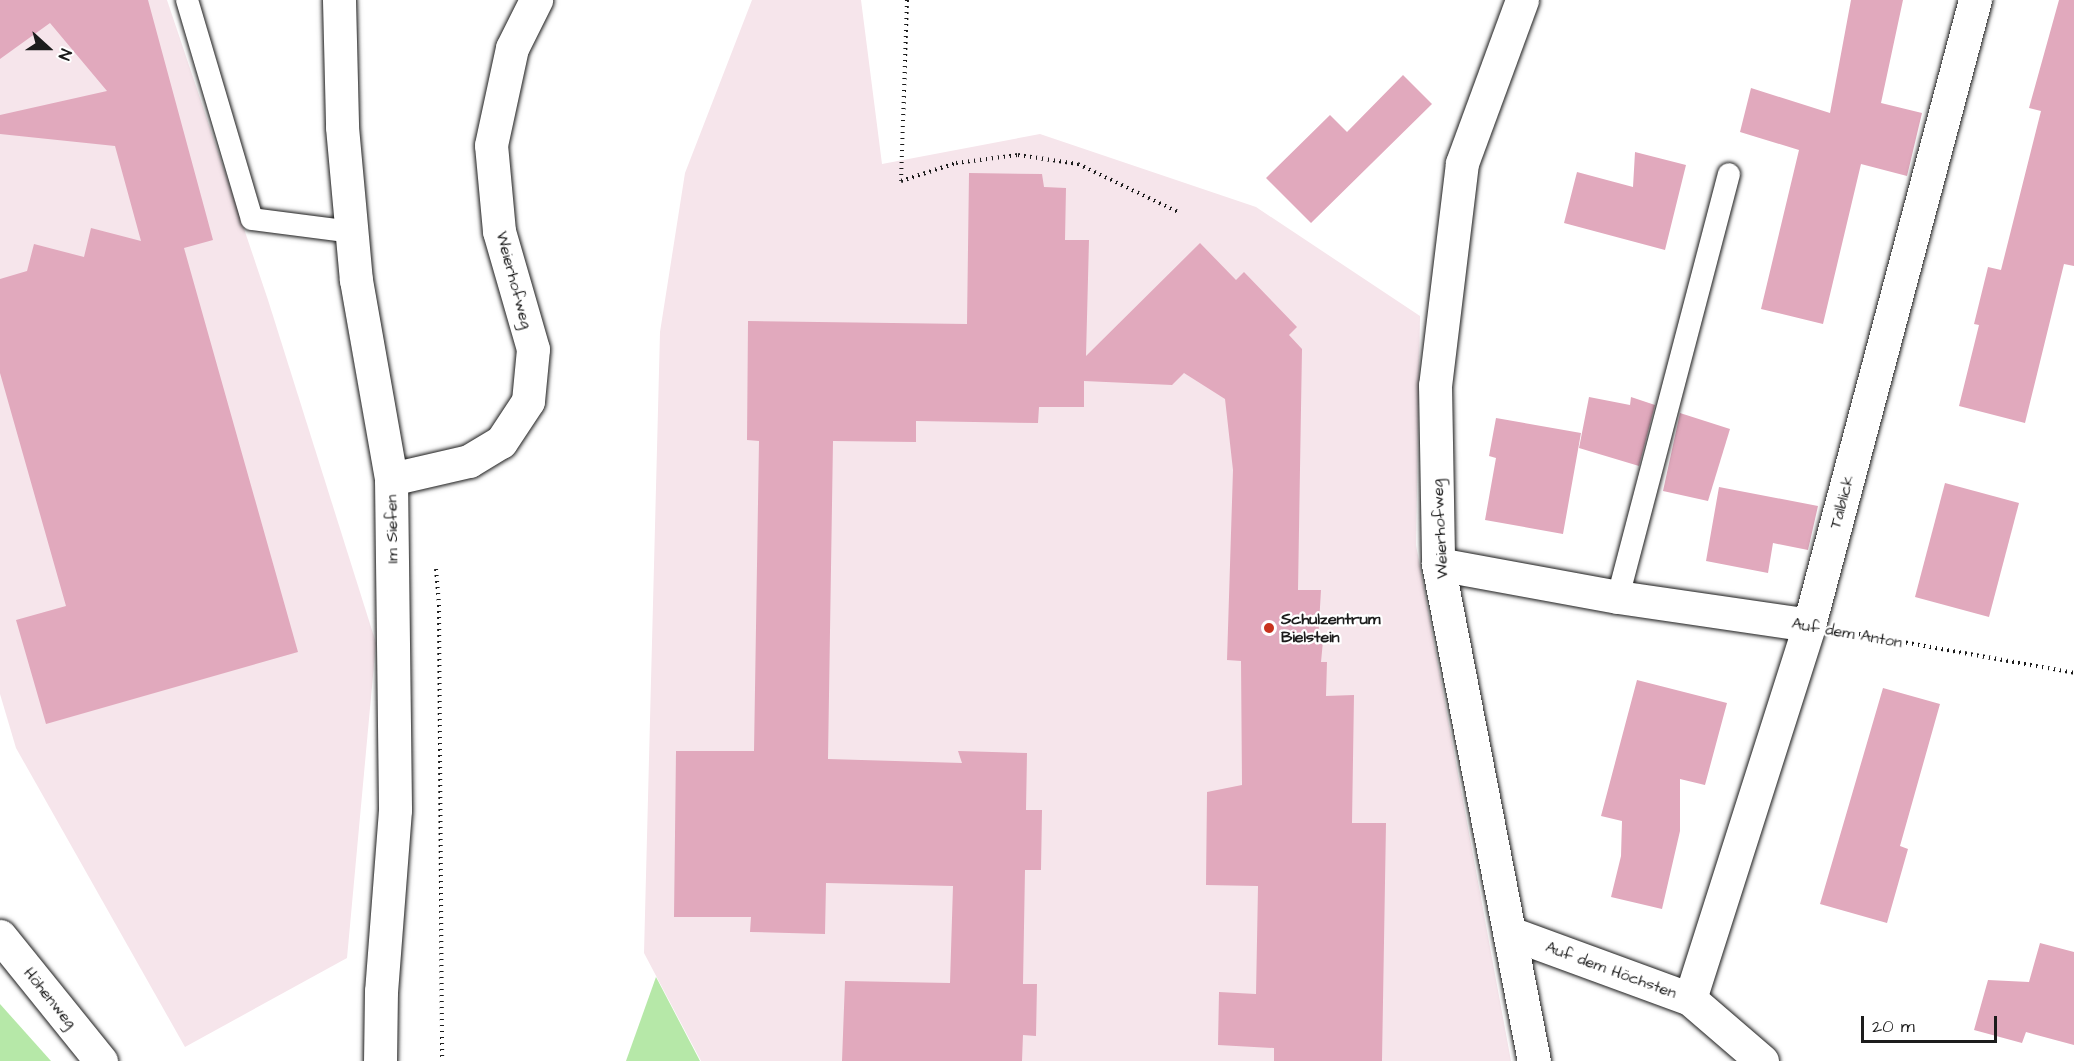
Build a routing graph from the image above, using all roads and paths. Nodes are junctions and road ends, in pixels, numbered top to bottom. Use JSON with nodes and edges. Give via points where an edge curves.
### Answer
{"nodes":[{"id":1,"x":187,"y":0,"type":"edge"},
{"id":2,"x":339,"y":0,"type":"edge"},
{"id":3,"x":536,"y":0,"type":"edge"},
{"id":4,"x":907,"y":0,"type":"edge"},
{"id":5,"x":1522,"y":0,"type":"edge"},
{"id":6,"x":1975,"y":0,"type":"edge"},
{"id":7,"x":1729,"y":174,"type":"dead end"},
{"id":8,"x":1178,"y":212,"type":"dead end"},
{"id":9,"x":352,"y":232,"type":"junction"},
{"id":10,"x":391,"y":479,"type":"junction"},
{"id":11,"x":1438,"y":564,"type":"junction"},
{"id":12,"x":1618,"y":597,"type":"junction"},
{"id":13,"x":1809,"y":625,"type":"junction"},
{"id":14,"x":2074,"y":673,"type":"edge"},
{"id":15,"x":1510,"y":933,"type":"junction"},
{"id":16,"x":0,"y":936,"type":"edge"},
{"id":17,"x":1690,"y":999,"type":"junction"},
{"id":18,"x":101,"y":1061,"type":"edge"},
{"id":19,"x":380,"y":1061,"type":"edge"},
{"id":20,"x":1534,"y":1061,"type":"edge"},
{"id":21,"x":1762,"y":1061,"type":"edge"}],
"edges":[{"from":1,"to":9,"type":"lane","via":[[252,219]]},
{"from":2,"to":9,"type":"street","name":"Im Siefen","via":[[342,127]]},
{"from":3,"to":10,"type":"street","name":"Weierhofweg","via":[[512,48],[491,145],[500,231],[532,349],[528,401],[501,442],[469,461]]},
{"from":4,"to":8,"type":"path","via":[[902,181],[956,163],[1018,155],[1078,164]]},
{"from":5,"to":11,"type":"street","name":"Weierhofweg","via":[[1462,163],[1435,385]]},
{"from":6,"to":13,"type":"street","name":"Talblick"},
{"from":7,"to":12,"type":"lane"},
{"from":9,"to":10,"type":"street","name":"Im Siefen","via":[[356,280]]},
{"from":10,"to":19,"type":"street","name":"Im Siefen","via":[[395,810],[381,991]]},
{"from":11,"to":12,"type":"street","name":"Auf dem Anton"},
{"from":11,"to":15,"type":"street","name":"Weierhofweg"},
{"from":12,"to":13,"type":"street","name":"Auf dem Anton"},
{"from":13,"to":14,"type":"path","name":"Auf dem Anton"},
{"from":13,"to":17,"type":"street","name":"Talblick"},
{"from":15,"to":17,"type":"street","name":"Auf dem Höchsten"},
{"from":15,"to":20,"type":"street","name":"Weierhofweg"},
{"from":16,"to":18,"type":"street","name":"Höhenweg"},
{"from":17,"to":21,"type":"street","name":"Auf dem Höchsten"}]}
